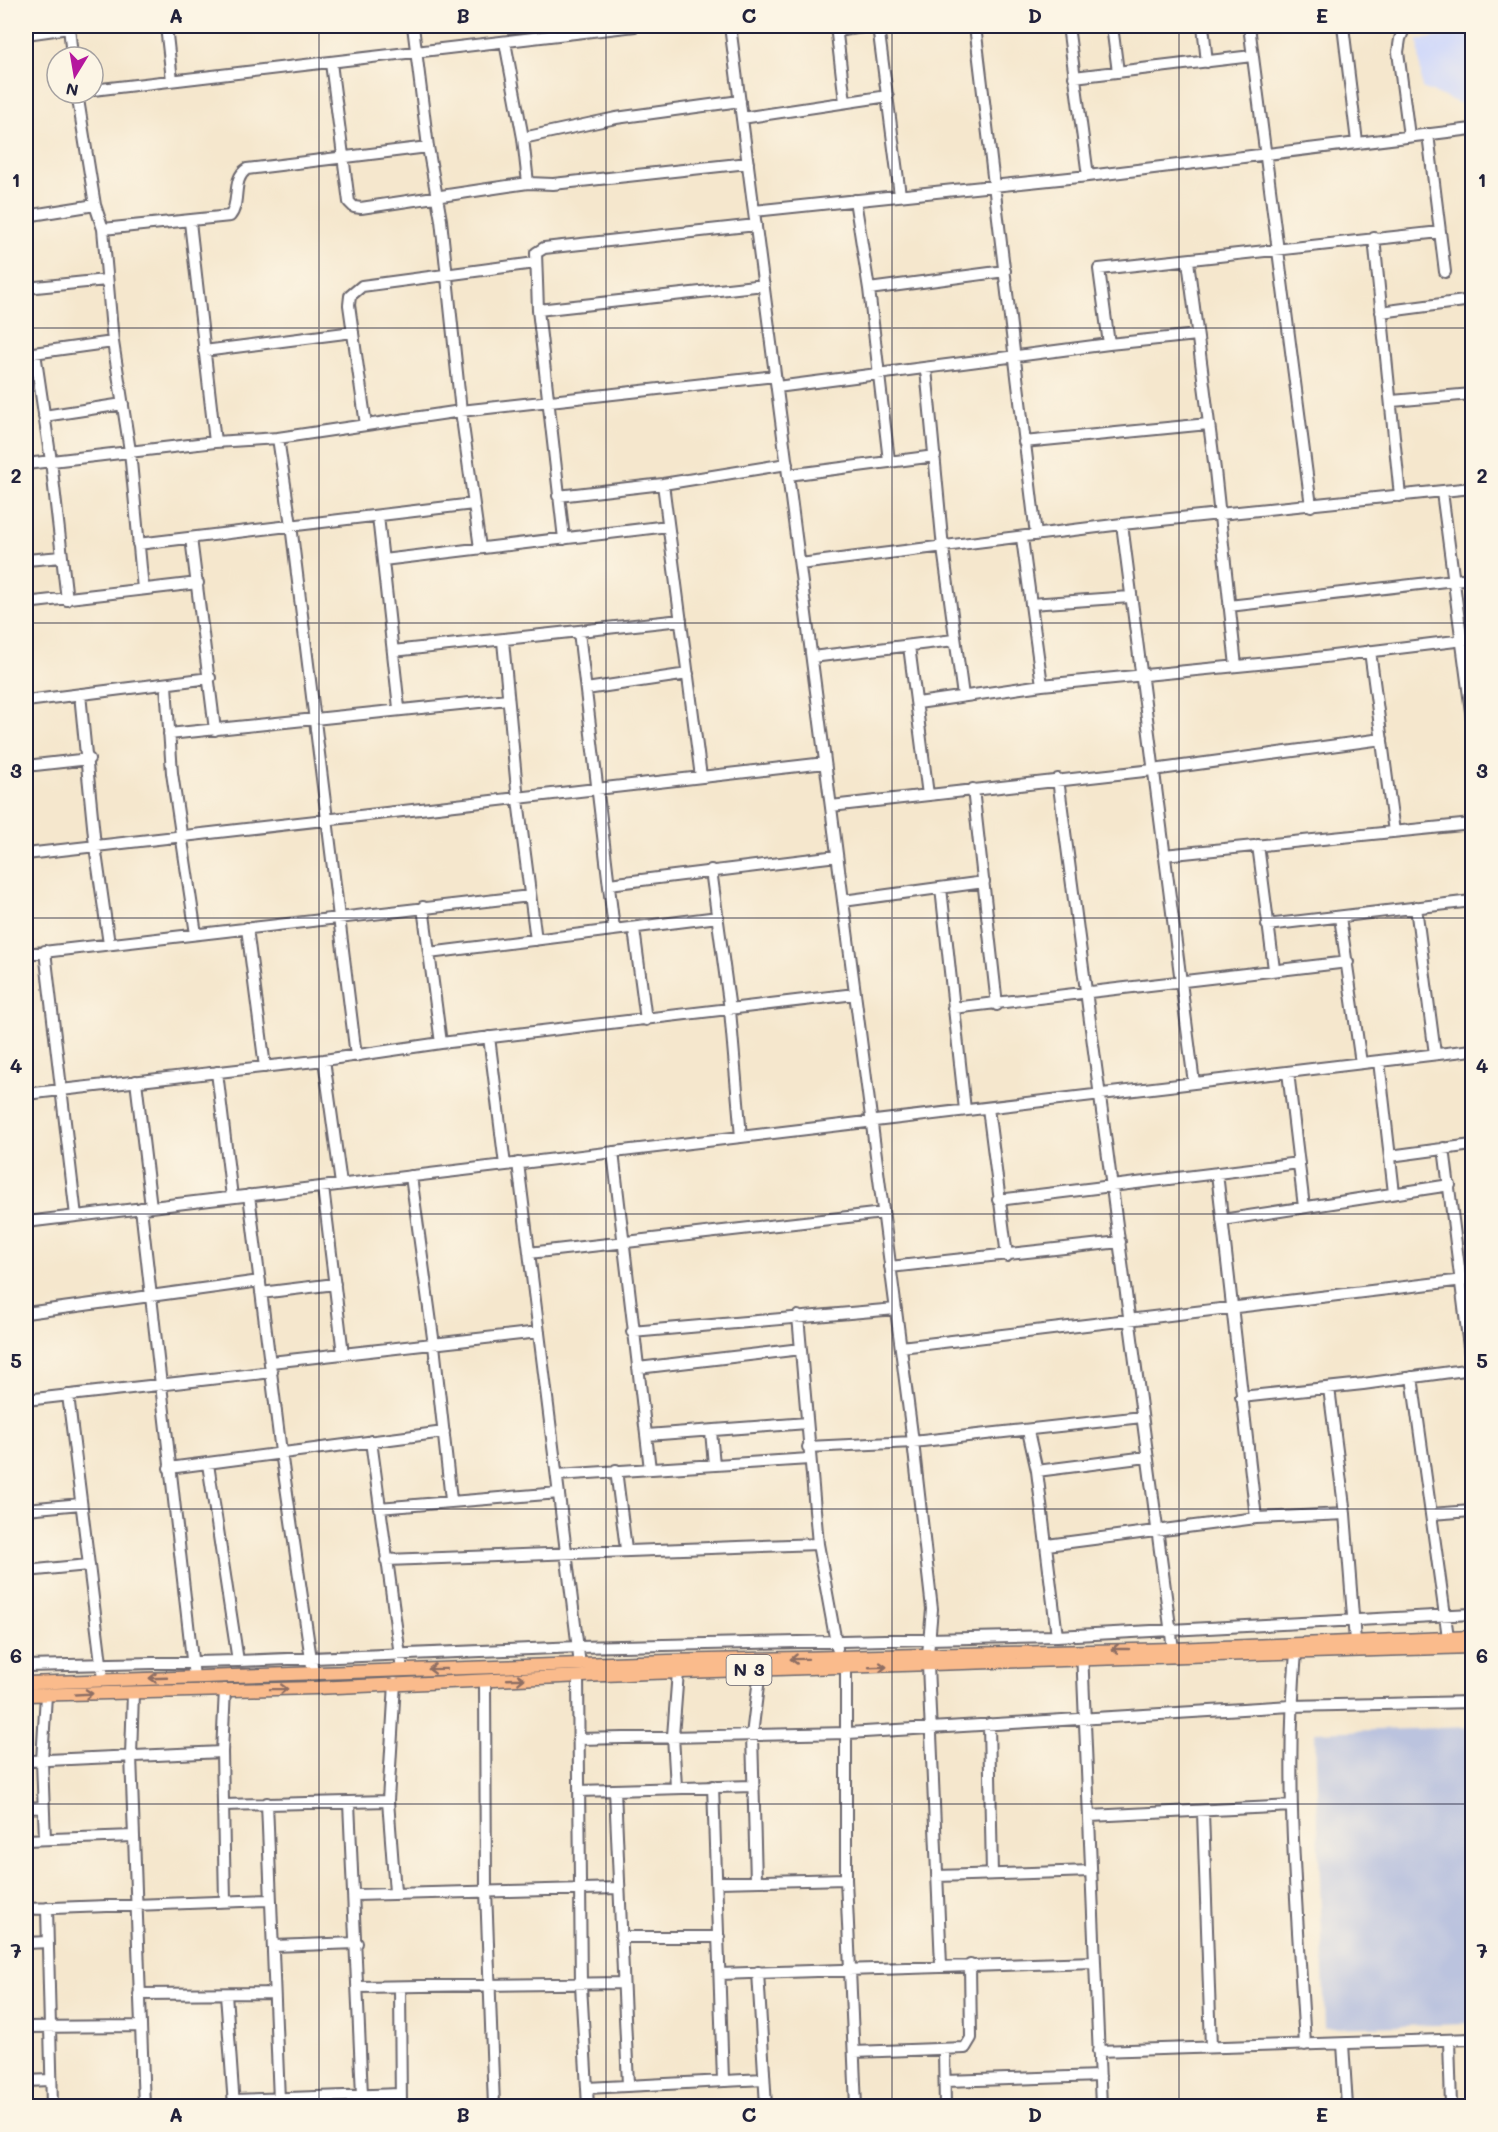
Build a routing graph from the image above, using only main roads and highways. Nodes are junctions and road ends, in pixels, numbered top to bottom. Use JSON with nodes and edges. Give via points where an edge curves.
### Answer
{"nodes":[{"id":1,"x":1473,"y":1637,"type":"edge"},
{"id":2,"x":1473,"y":1647,"type":"edge"},
{"id":3,"x":1082,"y":1655,"type":"junction"},
{"id":4,"x":928,"y":1660,"type":"junction"},
{"id":5,"x":579,"y":1671,"type":"junction"},
{"id":6,"x":26,"y":1683,"type":"edge"},
{"id":7,"x":26,"y":1695,"type":"edge"}],
"edges":[{"from":1,"to":3,"type":"main road","number":"N 3","one_way":true},
{"from":2,"to":3,"type":"main road","number":"N 3"},
{"from":3,"to":4,"type":"main road","number":"N 3"},
{"from":4,"to":5,"type":"main road","number":"N 3","one_way":true,"via":[[838,1657]]},
{"from":5,"to":4,"type":"main road","number":"N 3","one_way":true,"via":[[846,1668]]},
{"from":5,"to":6,"type":"main road","number":"N 3","one_way":true,"via":[[402,1670]]},
{"from":7,"to":5,"type":"main road","number":"N 3","one_way":true,"via":[[315,1688]]}]}
